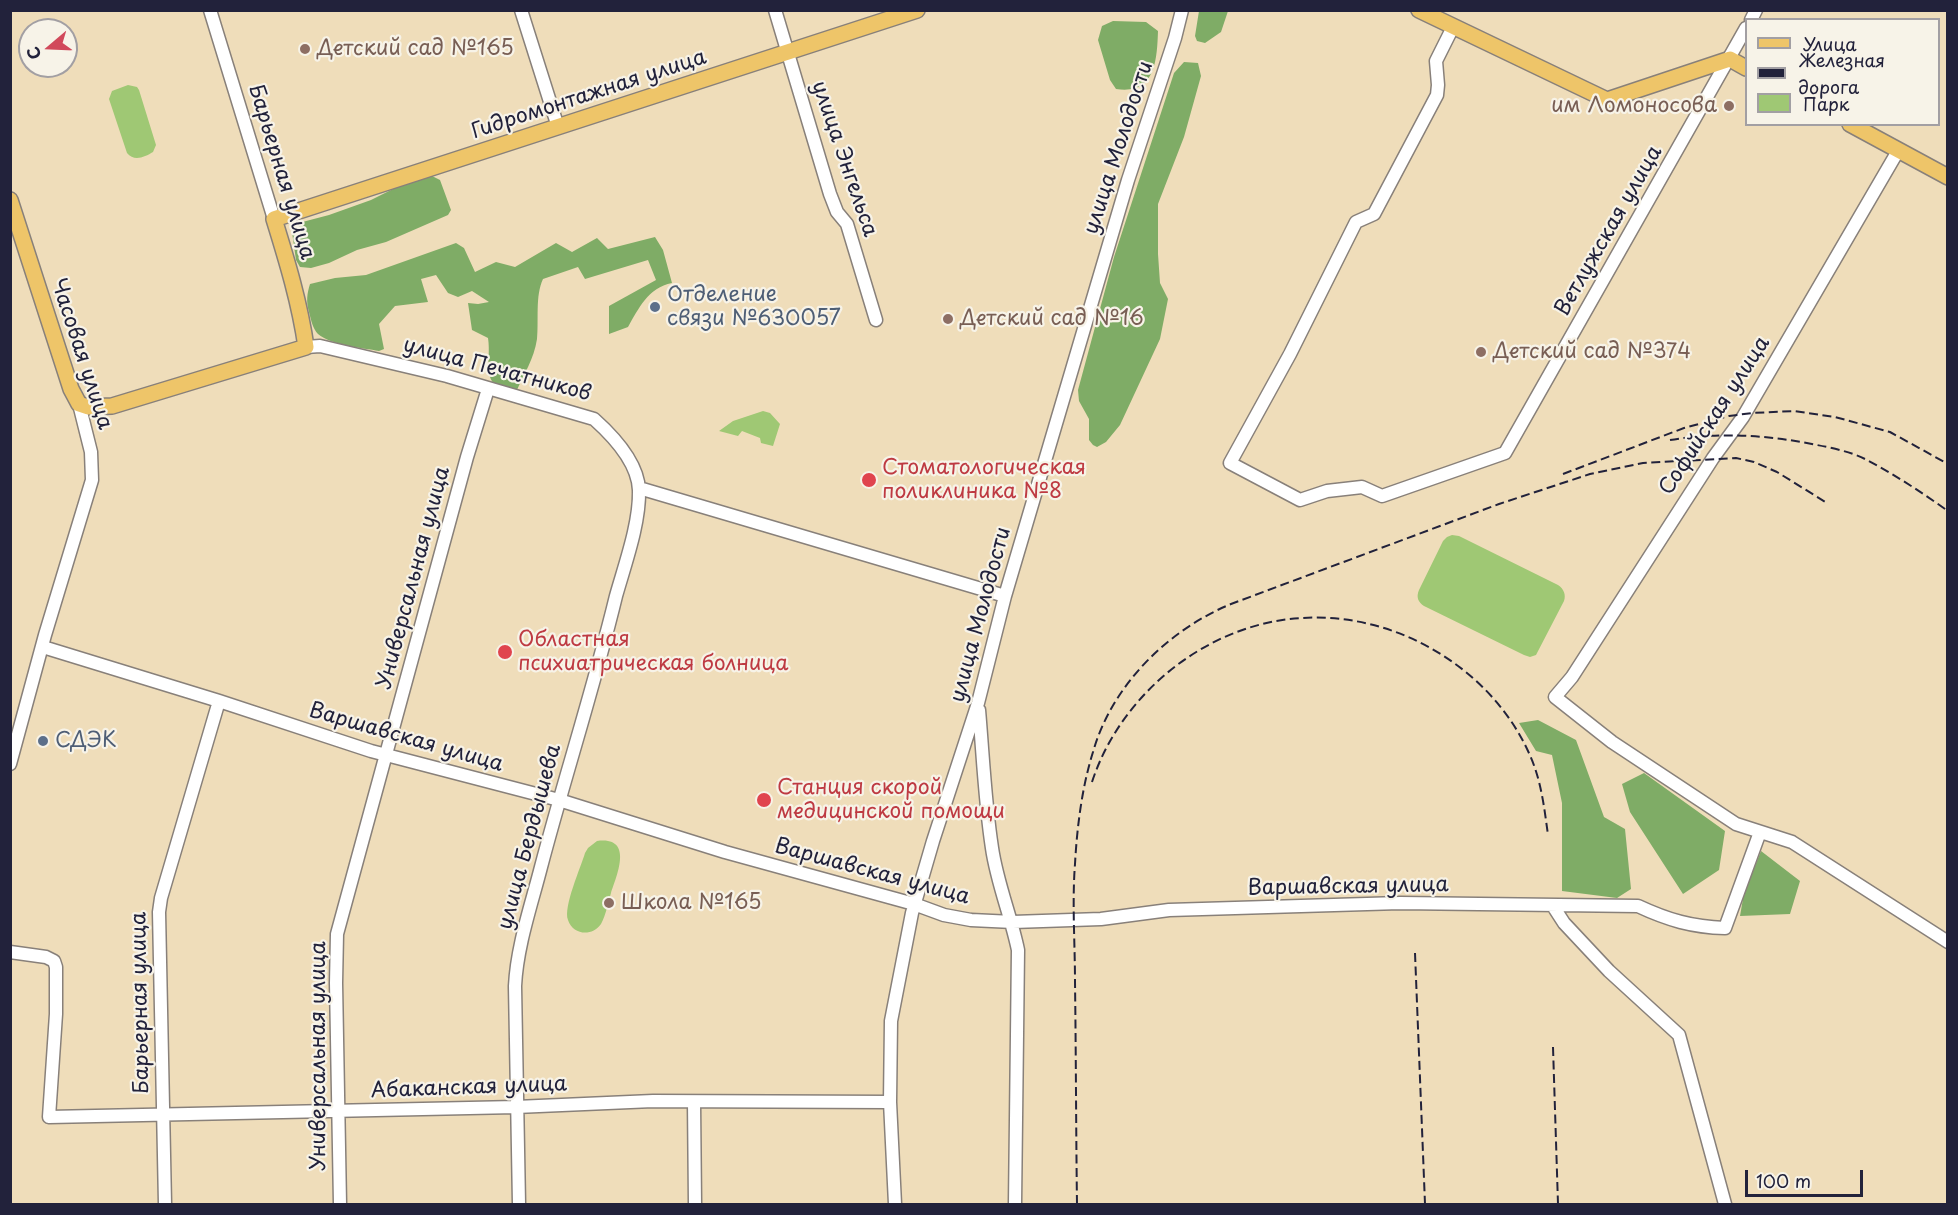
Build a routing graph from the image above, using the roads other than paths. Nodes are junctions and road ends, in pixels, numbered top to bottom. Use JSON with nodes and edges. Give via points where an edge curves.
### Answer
{"nodes":[{"id":1,"x":210,"y":10,"type":"edge"},
{"id":2,"x":521,"y":10,"type":"edge"},
{"id":3,"x":775,"y":10,"type":"edge"},
{"id":4,"x":917,"y":10,"type":"edge"},
{"id":5,"x":1182,"y":10,"type":"edge"},
{"id":6,"x":1419,"y":10,"type":"edge"},
{"id":7,"x":1453,"y":27,"type":"junction"},
{"id":8,"x":1745,"y":30,"type":"edge"},
{"id":9,"x":788,"y":54,"type":"junction"},
{"id":10,"x":1730,"y":59,"type":"junction"},
{"id":11,"x":1745,"y":67,"type":"edge"},
{"id":12,"x":1854,"y":126,"type":"edge"},
{"id":13,"x":558,"y":127,"type":"junction"},
{"id":14,"x":1898,"y":151,"type":"junction"},
{"id":15,"x":1947,"y":177,"type":"edge"},
{"id":16,"x":10,"y":200,"type":"edge"},
{"id":17,"x":274,"y":219,"type":"junction"},
{"id":18,"x":876,"y":320,"type":"dead end"},
{"id":19,"x":306,"y":347,"type":"junction"},
{"id":20,"x":488,"y":389,"type":"junction"},
{"id":21,"x":79,"y":404,"type":"junction"},
{"id":22,"x":639,"y":488,"type":"junction"},
{"id":23,"x":1005,"y":597,"type":"junction"},
{"id":24,"x":43,"y":646,"type":"junction"},
{"id":25,"x":219,"y":701,"type":"junction"},
{"id":26,"x":978,"y":703,"type":"junction"},
{"id":27,"x":386,"y":755,"type":"junction"},
{"id":28,"x":10,"y":764,"type":"edge"},
{"id":29,"x":559,"y":800,"type":"junction"},
{"id":30,"x":1760,"y":832,"type":"junction"},
{"id":31,"x":914,"y":904,"type":"junction"},
{"id":32,"x":1552,"y":906,"type":"junction"},
{"id":33,"x":1012,"y":922,"type":"junction"},
{"id":34,"x":1947,"y":942,"type":"edge"},
{"id":35,"x":10,"y":952,"type":"edge"},
{"id":36,"x":694,"y":1102,"type":"junction"},
{"id":37,"x":890,"y":1102,"type":"junction"},
{"id":38,"x":516,"y":1107,"type":"junction"},
{"id":39,"x":337,"y":1111,"type":"junction"},
{"id":40,"x":165,"y":1115,"type":"junction"},
{"id":41,"x":165,"y":1204,"type":"edge"},
{"id":42,"x":340,"y":1204,"type":"edge"},
{"id":43,"x":519,"y":1204,"type":"edge"},
{"id":44,"x":695,"y":1204,"type":"edge"},
{"id":45,"x":894,"y":1204,"type":"edge"},
{"id":46,"x":1015,"y":1204,"type":"edge"},
{"id":47,"x":1725,"y":1204,"type":"edge"}],
"edges":[{"from":1,"to":17,"type":"street","name":"Барьерная улица"},
{"from":2,"to":13,"type":"street"},
{"from":3,"to":9,"type":"street","name":"улица Энгельса"},
{"from":4,"to":9,"type":"main road","name":"Гидромонтажная улица"},
{"from":5,"to":23,"type":"street","name":"улица Молодости"},
{"from":6,"to":7,"type":"main road"},
{"from":7,"to":10,"type":"main road","via":[[1607,100]]},
{"from":7,"to":10,"type":"street","name":"Ветлужская улица","via":[[1436,61],[1437,95],[1374,214],[1356,222],[1230,463],[1300,500],[1327,491],[1362,487],[1382,496],[1505,453]]},
{"from":8,"to":10,"type":"street","name":"Ветлужская улица"},
{"from":9,"to":13,"type":"main road","name":"Гидромонтажная улица"},
{"from":9,"to":18,"type":"street","name":"улица Энгельса","via":[[830,194],[837,213],[847,224]]},
{"from":10,"to":11,"type":"main road"},
{"from":12,"to":14,"type":"main road"},
{"from":13,"to":17,"type":"main road","name":"Гидромонтажная улица"},
{"from":14,"to":15,"type":"main road"},
{"from":14,"to":30,"type":"street","name":"Софийская улица","via":[[1743,417],[1555,697],[1621,749],[1736,824]]},
{"from":16,"to":21,"type":"main road","name":"Часовая улица"},
{"from":17,"to":19,"type":"main road","name":"Барьерная улица","via":[[292,277]]},
{"from":19,"to":20,"type":"street","name":"улица Печатников","via":[[320,346]]},
{"from":19,"to":21,"type":"main road","name":"улица Печатников","via":[[112,406]]},
{"from":20,"to":22,"type":"street","name":"улица Печатников","via":[[594,419],[621,448]]},
{"from":20,"to":27,"type":"street","name":"Универсальная улица"},
{"from":21,"to":24,"type":"street","name":"Часовая улица","via":[[91,452],[92,480]]},
{"from":22,"to":23,"type":"street"},
{"from":22,"to":29,"type":"street","name":"улица Бердышева","via":[[638,511]]},
{"from":23,"to":26,"type":"street","name":"улица Молодости"},
{"from":24,"to":25,"type":"street","name":"Варшавская улица"},
{"from":24,"to":28,"type":"street","name":"Часовая улица"},
{"from":25,"to":27,"type":"street","name":"Варшавская улица"},
{"from":25,"to":40,"type":"street","name":"Барьерная улица","via":[[159,912]]},
{"from":26,"to":31,"type":"street","name":"улица Молодости"},
{"from":26,"to":33,"type":"street","via":[[992,847]]},
{"from":27,"to":29,"type":"street","name":"Варшавская улица"},
{"from":27,"to":39,"type":"street","name":"Универсальная улица","via":[[337,934]]},
{"from":29,"to":31,"type":"street","name":"Варшавская улица","via":[[725,852]]},
{"from":29,"to":38,"type":"street","name":"улица Бердышева","via":[[516,968]]},
{"from":30,"to":32,"type":"street","name":"Варшавская улица","via":[[1725,928],[1671,921],[1638,906]]},
{"from":30,"to":34,"type":"street","via":[[1791,842]]},
{"from":31,"to":33,"type":"street","name":"Варшавская улица","via":[[971,920]]},
{"from":31,"to":37,"type":"street","name":"улица Молодости","via":[[891,1021]]},
{"from":32,"to":33,"type":"street","name":"Варшавская улица","via":[[1294,906],[1169,910],[1101,919]]},
{"from":32,"to":47,"type":"street","via":[[1609,971],[1679,1035]]},
{"from":33,"to":46,"type":"street","via":[[1018,950]]},
{"from":35,"to":40,"type":"street","name":"Абаканская улица","via":[[46,957],[56,967],[49,1117]]},
{"from":36,"to":37,"type":"street","name":"Абаканская улица"},
{"from":36,"to":38,"type":"street","name":"Абаканская улица"},
{"from":36,"to":44,"type":"street"},
{"from":37,"to":45,"type":"street","name":"улица Молодости"},
{"from":38,"to":39,"type":"street","name":"Абаканская улица"},
{"from":38,"to":43,"type":"street","name":"улица Бердышева"},
{"from":39,"to":40,"type":"street","name":"Абаканская улица"},
{"from":39,"to":42,"type":"street","name":"Универсальная улица"},
{"from":40,"to":41,"type":"street","name":"Барьерная улица"}]}
